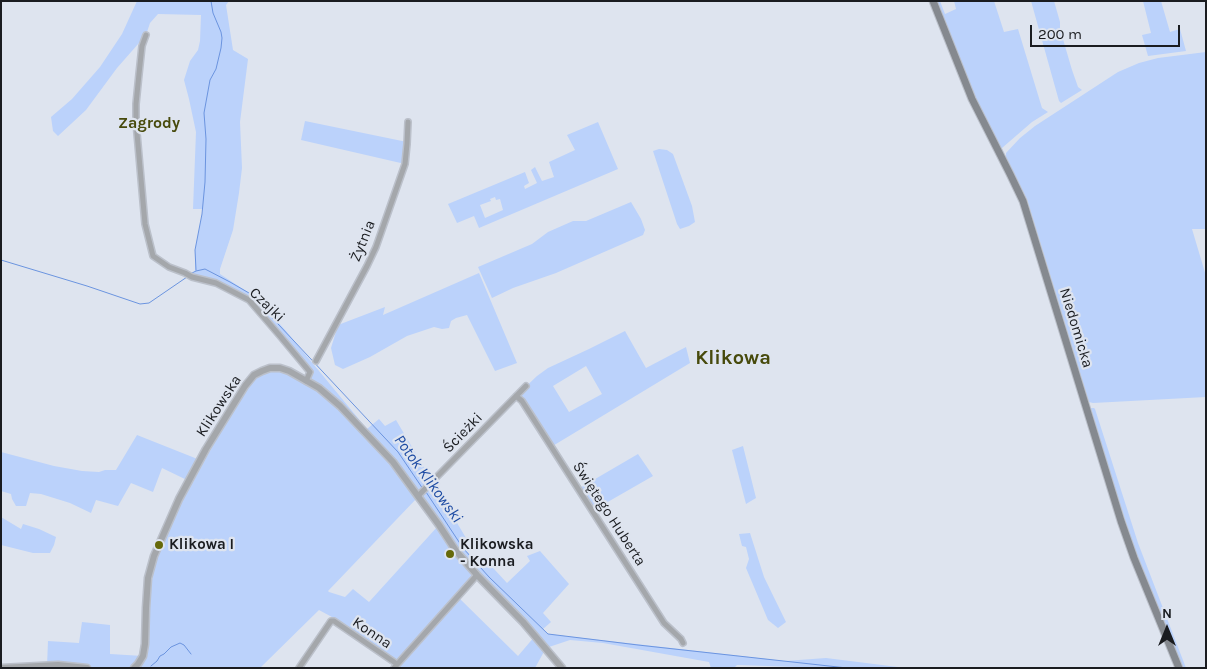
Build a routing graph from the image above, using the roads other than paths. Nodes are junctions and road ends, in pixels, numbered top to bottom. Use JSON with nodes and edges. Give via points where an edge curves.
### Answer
{"nodes":[{"id":1,"x":933,"y":1,"type":"edge"},
{"id":2,"x":146,"y":35,"type":"dead end"},
{"id":3,"x":408,"y":122,"type":"dead end"},
{"id":4,"x":316,"y":361,"type":"dead end"},
{"id":5,"x":306,"y":381,"type":"junction"},
{"id":6,"x":526,"y":386,"type":"dead end"},
{"id":7,"x":516,"y":396,"type":"junction"},
{"id":8,"x":422,"y":492,"type":"junction"},
{"id":9,"x":477,"y":575,"type":"junction"},
{"id":10,"x":683,"y":643,"type":"dead end"},
{"id":11,"x":396,"y":666,"type":"edge"},
{"id":12,"x":1,"y":668,"type":"edge"},
{"id":13,"x":87,"y":668,"type":"edge"},
{"id":14,"x":134,"y":668,"type":"edge"},
{"id":15,"x":299,"y":668,"type":"edge"},
{"id":16,"x":562,"y":668,"type":"edge"},
{"id":17,"x":1179,"y":668,"type":"edge"}],
"edges":[{"from":1,"to":17,"type":"main road","name":"Niedomicka","via":[[972,99],[1023,201],[1121,521]]},
{"from":2,"to":5,"type":"street","name":"Czajki","via":[[136,104],[145,224],[153,256],[168,267],[216,283],[248,300],[310,372]]},
{"from":3,"to":4,"type":"street","name":"Żytnia","via":[[405,164],[376,247]]},
{"from":5,"to":8,"type":"street","name":"Klikowska","via":[[340,406]]},
{"from":5,"to":14,"type":"street","name":"Klikowska","via":[[280,368],[270,368],[254,375],[206,449],[154,556],[146,589],[143,656]]},
{"from":6,"to":7,"type":"street","name":"Ścieżki"},
{"from":7,"to":8,"type":"street","name":"Ścieżki"},
{"from":7,"to":10,"type":"street","name":"Świętego Huberta","via":[[664,623]]},
{"from":8,"to":9,"type":"street","name":"Klikowska","via":[[456,551]]},
{"from":9,"to":11,"type":"street","name":"Konna"},
{"from":9,"to":16,"type":"street","name":"Klikowska"},
{"from":11,"to":15,"type":"street","name":"Konna","via":[[330,621]]},
{"from":12,"to":13,"type":"street"}]}
